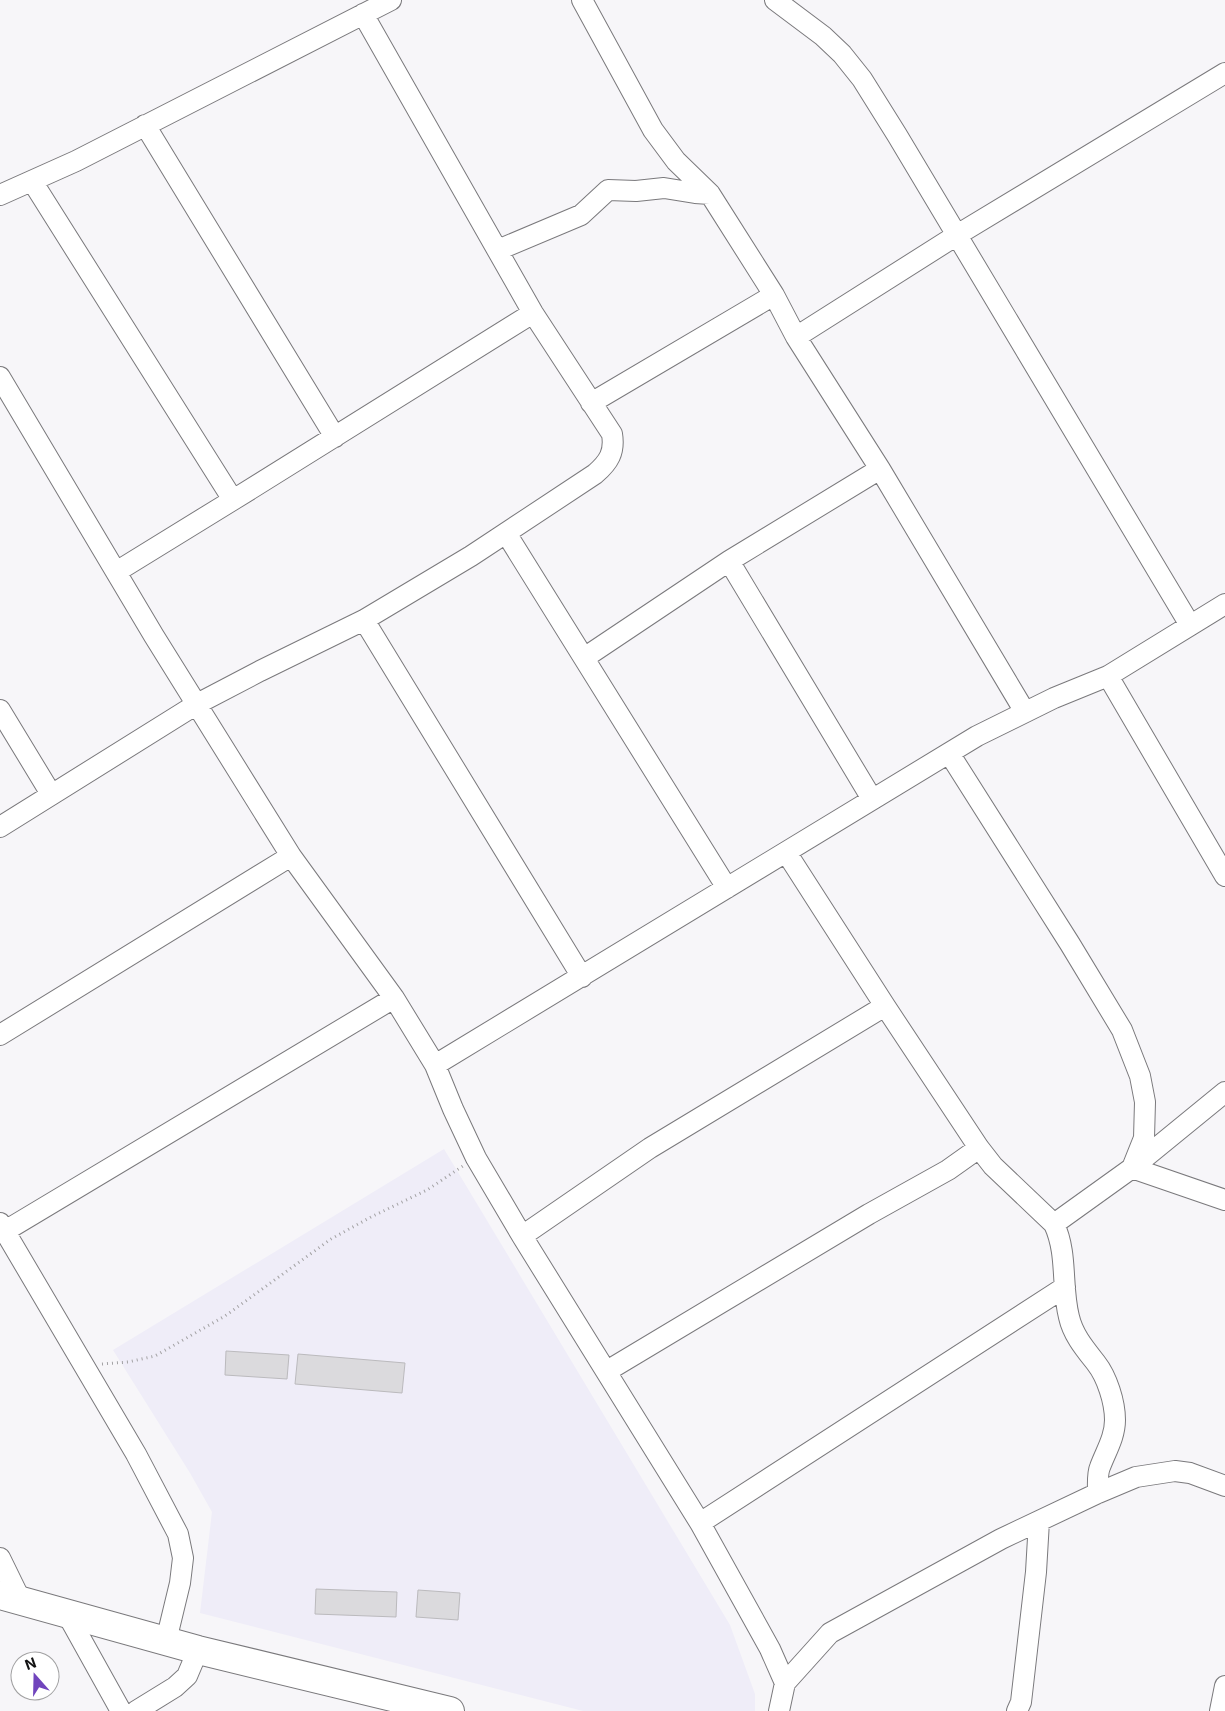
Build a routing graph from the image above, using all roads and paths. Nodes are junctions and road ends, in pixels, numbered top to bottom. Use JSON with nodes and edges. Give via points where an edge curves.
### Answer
{"nodes":[{"id":1,"x":391,"y":0,"type":"edge"},
{"id":2,"x":582,"y":0,"type":"edge"},
{"id":3,"x":775,"y":0,"type":"edge"},
{"id":4,"x":363,"y":14,"type":"junction"},
{"id":5,"x":1225,"y":72,"type":"edge"},
{"id":6,"x":145,"y":125,"type":"junction"},
{"id":7,"x":32,"y":181,"type":"junction"},
{"id":8,"x":710,"y":194,"type":"junction"},
{"id":9,"x":0,"y":195,"type":"edge"},
{"id":10,"x":957,"y":235,"type":"junction"},
{"id":11,"x":498,"y":250,"type":"junction"},
{"id":12,"x":774,"y":295,"type":"junction"},
{"id":13,"x":533,"y":313,"type":"junction"},
{"id":14,"x":796,"y":337,"type":"junction"},
{"id":15,"x":0,"y":377,"type":"edge"},
{"id":16,"x":591,"y":403,"type":"junction"},
{"id":17,"x":335,"y":437,"type":"junction"},
{"id":18,"x":880,"y":469,"type":"junction"},
{"id":19,"x":233,"y":500,"type":"junction"},
{"id":20,"x":506,"y":533,"type":"junction"},
{"id":21,"x":729,"y":561,"type":"junction"},
{"id":22,"x":116,"y":572,"type":"junction"},
{"id":23,"x":1225,"y":604,"type":"edge"},
{"id":24,"x":364,"y":620,"type":"junction"},
{"id":25,"x":1190,"y":625,"type":"junction"},
{"id":26,"x":584,"y":658,"type":"junction"},
{"id":27,"x":1108,"y":676,"type":"junction"},
{"id":28,"x":197,"y":704,"type":"junction"},
{"id":29,"x":0,"y":710,"type":"edge"},
{"id":30,"x":1025,"y":712,"type":"junction"},
{"id":31,"x":949,"y":753,"type":"junction"},
{"id":32,"x":51,"y":794,"type":"junction"},
{"id":33,"x":872,"y":799,"type":"junction"},
{"id":34,"x":0,"y":827,"type":"edge"},
{"id":35,"x":786,"y":852,"type":"junction"},
{"id":36,"x":291,"y":856,"type":"junction"},
{"id":37,"x":1225,"y":876,"type":"edge"},
{"id":38,"x":727,"y":888,"type":"junction"},
{"id":39,"x":582,"y":977,"type":"junction"},
{"id":40,"x":394,"y":998,"type":"junction"},
{"id":41,"x":885,"y":1006,"type":"junction"},
{"id":42,"x":0,"y":1035,"type":"edge"},
{"id":43,"x":435,"y":1065,"type":"junction"},
{"id":44,"x":1225,"y":1092,"type":"edge"},
{"id":45,"x":979,"y":1148,"type":"junction"},
{"id":46,"x":476,"y":1158,"type":"junction"},
{"id":47,"x":1132,"y":1168,"type":"junction"},
{"id":48,"x":1225,"y":1200,"type":"edge"},
{"id":49,"x":1054,"y":1224,"type":"junction"},
{"id":50,"x":2,"y":1227,"type":"edge"},
{"id":51,"x":522,"y":1236,"type":"junction"},
{"id":52,"x":1064,"y":1287,"type":"junction"},
{"id":53,"x":84,"y":1365,"type":"junction"},
{"id":54,"x":607,"y":1370,"type":"junction"},
{"id":55,"x":1225,"y":1486,"type":"edge"},
{"id":56,"x":1098,"y":1493,"type":"junction"},
{"id":57,"x":1039,"y":1521,"type":"junction"},
{"id":58,"x":700,"y":1522,"type":"junction"},
{"id":59,"x":0,"y":1558,"type":"edge"},
{"id":60,"x":11,"y":1598,"type":"edge"},
{"id":61,"x":67,"y":1614,"type":"junction"},
{"id":62,"x":166,"y":1641,"type":"junction"},
{"id":63,"x":198,"y":1650,"type":"junction"},
{"id":64,"x":786,"y":1683,"type":"junction"},
{"id":65,"x":1225,"y":1686,"type":"edge"},
{"id":66,"x":121,"y":1711,"type":"edge"},
{"id":67,"x":136,"y":1711,"type":"edge"},
{"id":68,"x":450,"y":1711,"type":"edge"},
{"id":69,"x":779,"y":1711,"type":"edge"},
{"id":70,"x":1017,"y":1711,"type":"edge"},
{"id":71,"x":1220,"y":1711,"type":"edge"}],
"edges":[{"from":1,"to":4,"type":"street"},
{"from":2,"to":8,"type":"street","via":[[653,130],[676,161]]},
{"from":3,"to":10,"type":"street","via":[[823,36],[862,79]]},
{"from":4,"to":6,"type":"street"},
{"from":4,"to":11,"type":"street"},
{"from":5,"to":10,"type":"street"},
{"from":6,"to":7,"type":"street"},
{"from":6,"to":17,"type":"street"},
{"from":7,"to":9,"type":"street"},
{"from":7,"to":19,"type":"street"},
{"from":8,"to":11,"type":"street","via":[[664,188],[608,190],[581,215]]},
{"from":8,"to":12,"type":"street"},
{"from":10,"to":14,"type":"street"},
{"from":10,"to":25,"type":"street"},
{"from":11,"to":13,"type":"street"},
{"from":12,"to":14,"type":"street"},
{"from":12,"to":16,"type":"street"},
{"from":13,"to":16,"type":"street"},
{"from":13,"to":17,"type":"street"},
{"from":14,"to":18,"type":"street"},
{"from":15,"to":22,"type":"street"},
{"from":16,"to":20,"type":"street","via":[[612,434],[614,444],[605,465]]},
{"from":17,"to":19,"type":"street"},
{"from":18,"to":21,"type":"street"},
{"from":18,"to":30,"type":"street"},
{"from":19,"to":22,"type":"street"},
{"from":20,"to":24,"type":"street"},
{"from":20,"to":26,"type":"street"},
{"from":21,"to":26,"type":"street"},
{"from":21,"to":33,"type":"street"},
{"from":22,"to":28,"type":"street"},
{"from":23,"to":25,"type":"street"},
{"from":24,"to":28,"type":"street"},
{"from":24,"to":39,"type":"street"},
{"from":25,"to":27,"type":"street"},
{"from":26,"to":38,"type":"street"},
{"from":27,"to":30,"type":"street"},
{"from":27,"to":37,"type":"street"},
{"from":28,"to":32,"type":"street"},
{"from":28,"to":36,"type":"street"},
{"from":29,"to":32,"type":"street"},
{"from":30,"to":31,"type":"street"},
{"from":31,"to":33,"type":"street"},
{"from":31,"to":47,"type":"street","via":[[1122,1030],[1140,1076],[1145,1102],[1144,1138]]},
{"from":32,"to":34,"type":"street"},
{"from":33,"to":35,"type":"street"},
{"from":35,"to":38,"type":"street"},
{"from":35,"to":41,"type":"street"},
{"from":36,"to":40,"type":"street"},
{"from":36,"to":42,"type":"street"},
{"from":38,"to":39,"type":"street"},
{"from":39,"to":43,"type":"street"},
{"from":40,"to":43,"type":"street"},
{"from":40,"to":50,"type":"street"},
{"from":41,"to":45,"type":"street"},
{"from":41,"to":51,"type":"street","via":[[650,1148]]},
{"from":43,"to":46,"type":"street"},
{"from":44,"to":47,"type":"street"},
{"from":45,"to":49,"type":"street","via":[[993,1166]]},
{"from":45,"to":54,"type":"street","via":[[948,1170]]},
{"from":46,"to":51,"type":"street"},
{"from":46,"to":53,"type":"path","via":[[427,1190],[331,1239],[225,1316],[154,1356],[128,1362]]},
{"from":47,"to":48,"type":"street"},
{"from":47,"to":49,"type":"street"},
{"from":49,"to":52,"type":"street","via":[[1063,1250]]},
{"from":50,"to":53,"type":"street"},
{"from":51,"to":54,"type":"street"},
{"from":52,"to":56,"type":"street","via":[[1072,1328],[1097,1364],[1113,1405],[1115,1421],[1099,1468]]},
{"from":52,"to":58,"type":"street"},
{"from":53,"to":62,"type":"street","via":[[178,1534],[183,1558]]},
{"from":54,"to":58,"type":"street"},
{"from":55,"to":56,"type":"street","via":[[1176,1471],[1136,1477]]},
{"from":56,"to":57,"type":"street"},
{"from":57,"to":64,"type":"street","via":[[830,1633]]},
{"from":57,"to":70,"type":"street","via":[[1021,1702]]},
{"from":58,"to":64,"type":"street"},
{"from":59,"to":60,"type":"street"},
{"from":60,"to":61,"type":"street"},
{"from":61,"to":62,"type":"street"},
{"from":61,"to":66,"type":"street"},
{"from":62,"to":63,"type":"street"},
{"from":63,"to":67,"type":"street","via":[[186,1676],[175,1687]]},
{"from":63,"to":68,"type":"street"},
{"from":64,"to":69,"type":"street"},
{"from":65,"to":71,"type":"street"}]}
